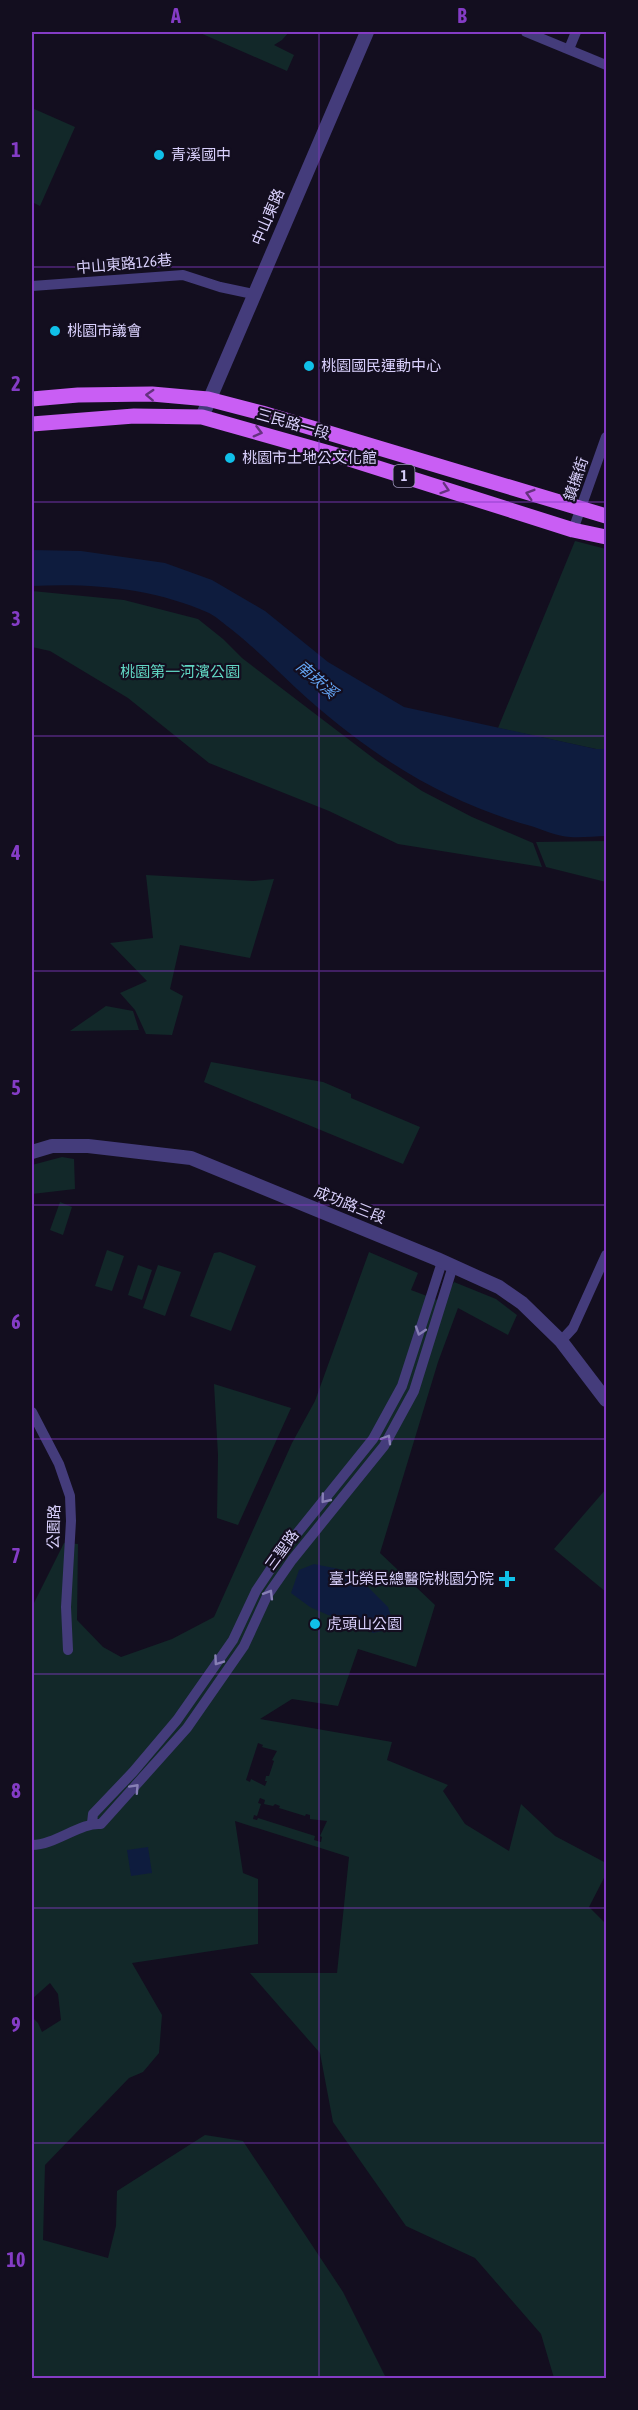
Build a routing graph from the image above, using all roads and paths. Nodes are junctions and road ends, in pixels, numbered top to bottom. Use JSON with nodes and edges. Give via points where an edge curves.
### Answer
{"nodes":[{"id":1,"x":367,"y":32,"type":"edge"},
{"id":2,"x":526,"y":32,"type":"edge"},
{"id":3,"x":576,"y":32,"type":"edge"},
{"id":4,"x":569,"y":50,"type":"junction"},
{"id":5,"x":606,"y":65,"type":"edge"},
{"id":6,"x":32,"y":286,"type":"edge"},
{"id":7,"x":253,"y":294,"type":"junction"},
{"id":8,"x":32,"y":399,"type":"edge"},
{"id":9,"x":208,"y":399,"type":"junction"},
{"id":10,"x":202,"y":417,"type":"junction"},
{"id":11,"x":32,"y":424,"type":"edge"},
{"id":12,"x":606,"y":437,"type":"edge"},
{"id":13,"x":582,"y":510,"type":"junction"},
{"id":14,"x":606,"y":516,"type":"edge"},
{"id":15,"x":573,"y":530,"type":"junction"},
{"id":16,"x":606,"y":537,"type":"edge"},
{"id":17,"x":32,"y":1152,"type":"edge"},
{"id":18,"x":606,"y":1255,"type":"edge"},
{"id":19,"x":448,"y":1264,"type":"junction"},
{"id":20,"x":561,"y":1341,"type":"junction"},
{"id":21,"x":606,"y":1400,"type":"edge"},
{"id":22,"x":32,"y":1412,"type":"edge"},
{"id":23,"x":68,"y":1650,"type":"dead end"},
{"id":24,"x":32,"y":1845,"type":"edge"}],
"edges":[{"from":1,"to":7,"type":"street","name":"中山東路"},
{"from":2,"to":4,"type":"street"},
{"from":3,"to":4,"type":"street"},
{"from":4,"to":5,"type":"street"},
{"from":6,"to":7,"type":"street","name":"中山東路126巷","via":[[183,275]]},
{"from":7,"to":9,"type":"street","name":"中山東路"},
{"from":9,"to":8,"type":"main road","name":"三民路一段","number":"1","one_way":true,"via":[[117,393]]},
{"from":9,"to":10,"type":"street","name":"中山東路"},
{"from":13,"to":9,"type":"main road","name":"三民路一段","number":"1","one_way":true},
{"from":10,"to":11,"type":"main road","name":"三民路一段","number":"1","via":[[134,416]]},
{"from":10,"to":15,"type":"main road","name":"三民路一段","number":"1","one_way":true},
{"from":12,"to":13,"type":"street","name":"鎮撫街"},
{"from":13,"to":14,"type":"main road","name":"三民路一段","number":"1"},
{"from":13,"to":15,"type":"street","name":"鎮撫街"},
{"from":15,"to":16,"type":"main road","name":"三民路一段","number":"1"},
{"from":17,"to":19,"type":"street","name":"成功路三段","via":[[52,1146],[88,1146],[191,1158]]},
{"from":18,"to":20,"type":"street","via":[[573,1328]]},
{"from":19,"to":20,"type":"street","name":"成功路三段","via":[[499,1287],[522,1303]]},
{"from":19,"to":24,"type":"street","name":"三聖路","via":[[402,1386],[373,1439],[282,1552],[256,1591],[232,1640],[177,1720],[93,1814],[92,1823],[58,1839]]},
{"from":20,"to":21,"type":"street","name":"成功路三段"},
{"from":22,"to":23,"type":"street","name":"公園路","via":[[59,1464],[70,1496]]}]}
